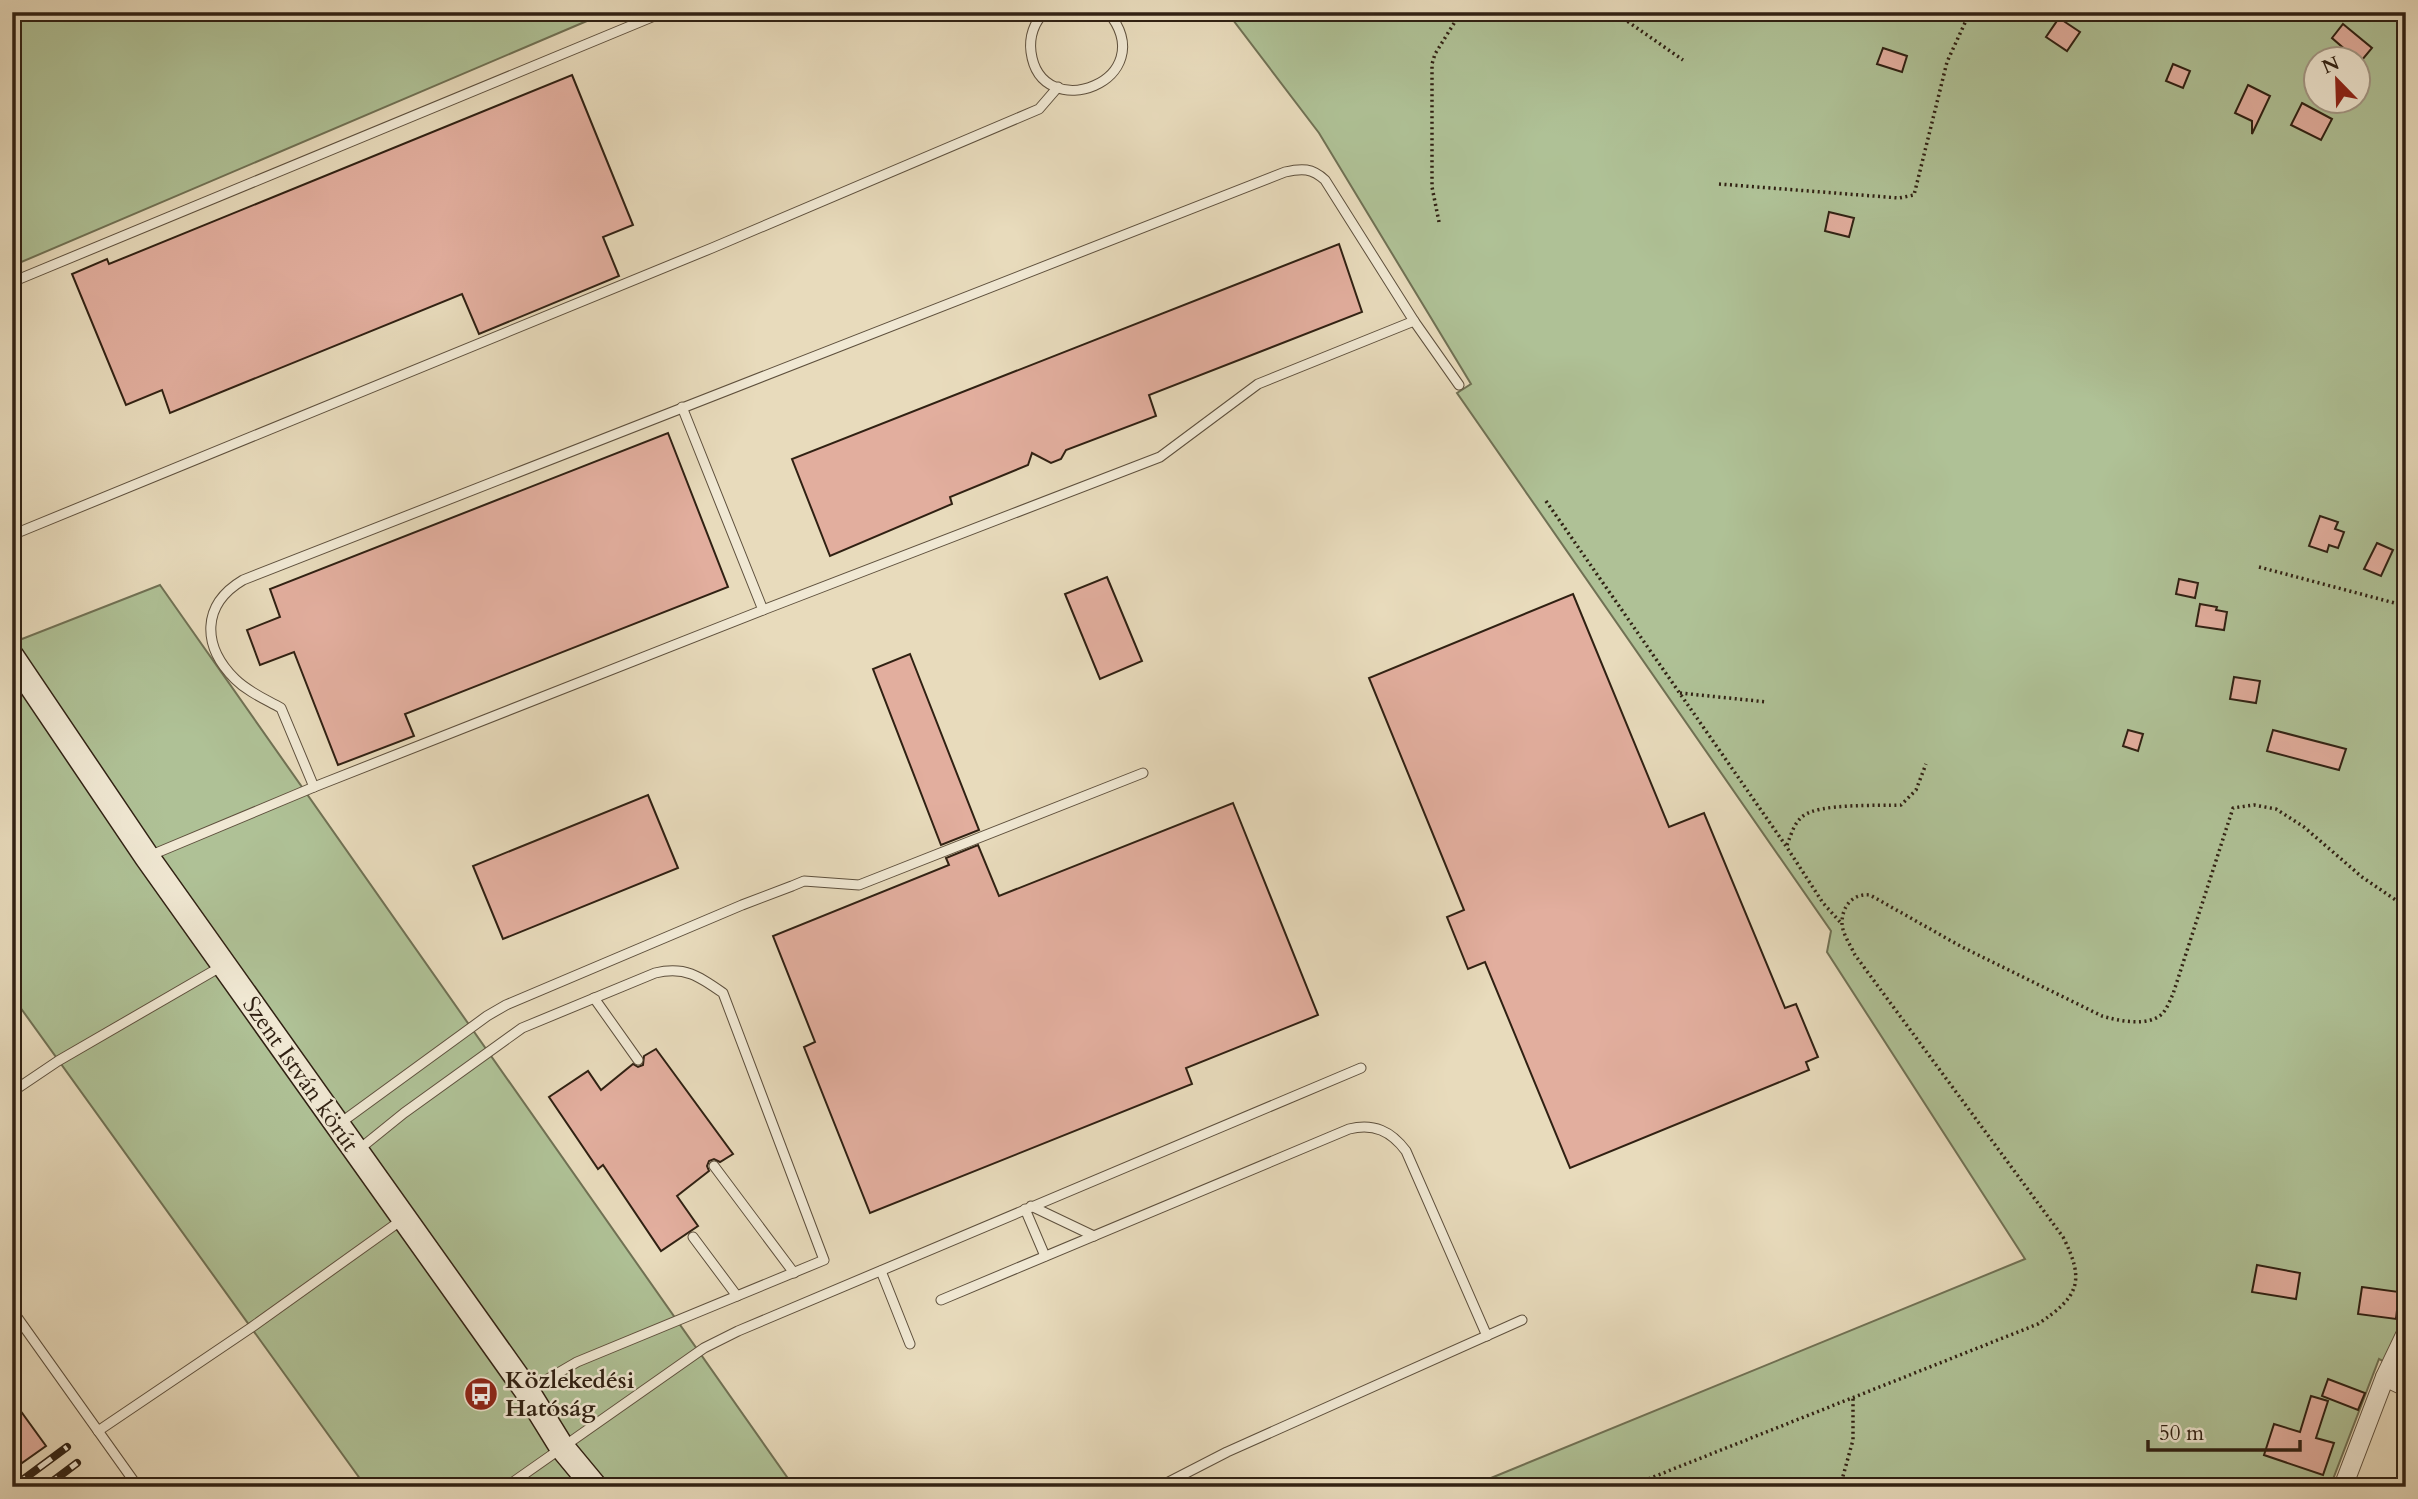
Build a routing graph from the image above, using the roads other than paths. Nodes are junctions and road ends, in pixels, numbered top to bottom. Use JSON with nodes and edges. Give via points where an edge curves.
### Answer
{"nodes":[{"id":1,"x":664,"y":12,"type":"edge"},
{"id":2,"x":1045,"y":12,"type":"edge"},
{"id":3,"x":1108,"y":12,"type":"edge"},
{"id":4,"x":1058,"y":87,"type":"junction"},
{"id":5,"x":12,"y":282,"type":"edge"},
{"id":6,"x":1414,"y":321,"type":"junction"},
{"id":7,"x":1459,"y":385,"type":"dead end"},
{"id":8,"x":682,"y":407,"type":"junction"},
{"id":9,"x":12,"y":535,"type":"edge"},
{"id":10,"x":763,"y":610,"type":"junction"},
{"id":11,"x":12,"y":657,"type":"edge"},
{"id":12,"x":1143,"y":774,"type":"dead end"},
{"id":13,"x":314,"y":787,"type":"junction"},
{"id":14,"x":147,"y":857,"type":"junction"},
{"id":15,"x":224,"y":965,"type":"junction"},
{"id":16,"x":594,"y":998,"type":"junction"},
{"id":17,"x":638,"y":1060,"type":"dead end"},
{"id":18,"x":1361,"y":1068,"type":"dead end"},
{"id":19,"x":12,"y":1092,"type":"edge"},
{"id":20,"x":337,"y":1125,"type":"junction"},
{"id":21,"x":356,"y":1152,"type":"junction"},
{"id":22,"x":714,"y":1166,"type":"dead end"},
{"id":23,"x":1028,"y":1208,"type":"junction"},
{"id":24,"x":405,"y":1218,"type":"junction"},
{"id":25,"x":1094,"y":1236,"type":"junction"},
{"id":26,"x":693,"y":1237,"type":"dead end"},
{"id":27,"x":1045,"y":1256,"type":"junction"},
{"id":28,"x":881,"y":1270,"type":"junction"},
{"id":29,"x":794,"y":1273,"type":"junction"},
{"id":30,"x":737,"y":1296,"type":"junction"},
{"id":31,"x":941,"y":1300,"type":"dead end"},
{"id":32,"x":12,"y":1310,"type":"edge"},
{"id":33,"x":1522,"y":1320,"type":"dead end"},
{"id":34,"x":2406,"y":1333,"type":"edge"},
{"id":35,"x":1487,"y":1336,"type":"junction"},
{"id":36,"x":910,"y":1344,"type":"dead end"},
{"id":37,"x":2385,"y":1377,"type":"junction"},
{"id":38,"x":2406,"y":1387,"type":"edge"},
{"id":39,"x":527,"y":1391,"type":"junction"},
{"id":40,"x":98,"y":1431,"type":"junction"},
{"id":41,"x":561,"y":1446,"type":"junction"},
{"id":42,"x":138,"y":1487,"type":"edge"},
{"id":43,"x":506,"y":1487,"type":"edge"},
{"id":44,"x":595,"y":1487,"type":"edge"},
{"id":45,"x":1159,"y":1487,"type":"edge"},
{"id":46,"x":2343,"y":1487,"type":"edge"}],
"edges":[{"from":1,"to":5,"type":"lane"},
{"from":2,"to":4,"type":"lane","via":[[1034,26],[1030,50],[1039,72]]},
{"from":3,"to":4,"type":"lane","via":[[1121,34],[1120,60],[1109,78],[1090,89]]},
{"from":4,"to":9,"type":"lane","via":[[1039,108],[1014,119]]},
{"from":6,"to":7,"type":"lane"},
{"from":6,"to":8,"type":"lane","via":[[1325,180],[1317,172],[1298,169]]},
{"from":6,"to":10,"type":"lane","via":[[1258,384],[1160,457]]},
{"from":8,"to":10,"type":"lane"},
{"from":8,"to":13,"type":"lane","via":[[229,588],[210,618],[210,639],[233,678],[281,708]]},
{"from":10,"to":13,"type":"lane"},
{"from":11,"to":14,"type":"street","name":"Szent István körút"},
{"from":12,"to":20,"type":"lane","via":[[859,885],[804,881],[506,1005]]},
{"from":13,"to":14,"type":"lane"},
{"from":14,"to":15,"type":"street","name":"Szent István körút"},
{"from":15,"to":19,"type":"lane"},
{"from":15,"to":20,"type":"street","name":"Szent István körút"},
{"from":16,"to":17,"type":"lane"},
{"from":16,"to":21,"type":"lane","via":[[522,1028]]},
{"from":16,"to":29,"type":"lane","via":[[673,969],[699,976],[723,993],[824,1260]]},
{"from":18,"to":23,"type":"lane"},
{"from":20,"to":21,"type":"street","name":"Szent István körút"},
{"from":21,"to":24,"type":"street","name":"Szent István körút"},
{"from":22,"to":29,"type":"lane"},
{"from":23,"to":25,"type":"lane"},
{"from":23,"to":27,"type":"lane"},
{"from":23,"to":28,"type":"lane"},
{"from":24,"to":39,"type":"street","name":"Szent István körút"},
{"from":24,"to":40,"type":"lane"},
{"from":25,"to":27,"type":"lane"},
{"from":25,"to":35,"type":"lane","via":[[1349,1129],[1381,1129],[1406,1151]]},
{"from":26,"to":30,"type":"lane"},
{"from":27,"to":31,"type":"lane"},
{"from":28,"to":36,"type":"lane"},
{"from":28,"to":41,"type":"lane","via":[[704,1348]]},
{"from":29,"to":30,"type":"lane"},
{"from":30,"to":39,"type":"lane","via":[[577,1362]]},
{"from":32,"to":40,"type":"lane"},
{"from":33,"to":35,"type":"lane"},
{"from":34,"to":37,"type":"street"},
{"from":35,"to":45,"type":"lane"},
{"from":37,"to":38,"type":"street"},
{"from":37,"to":46,"type":"street"},
{"from":39,"to":41,"type":"street","name":"Szent István körút"},
{"from":40,"to":42,"type":"lane"},
{"from":41,"to":43,"type":"lane"},
{"from":41,"to":44,"type":"street","name":"Szent István körút"}]}
